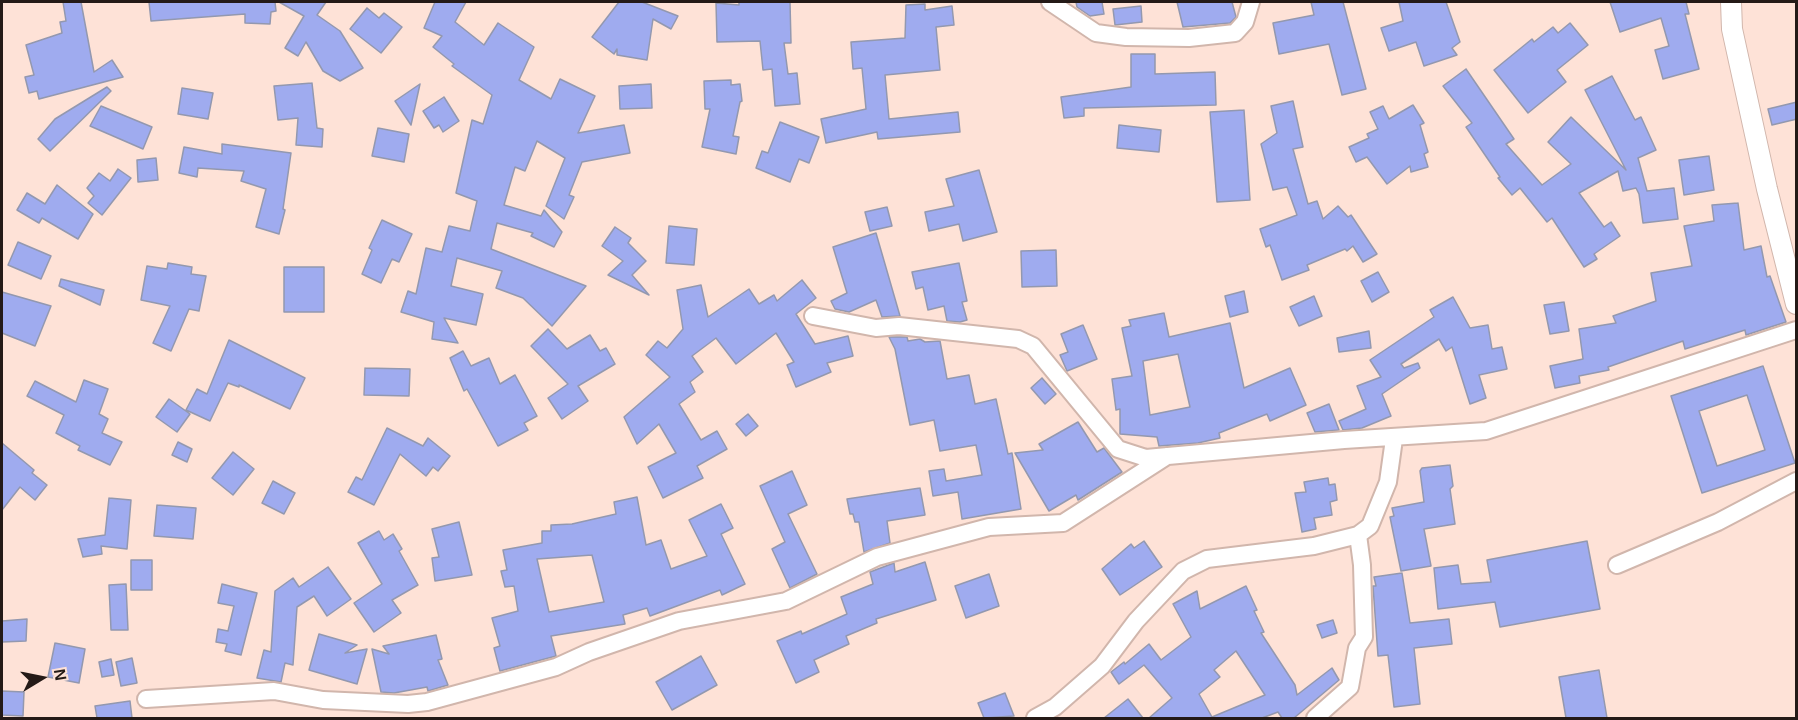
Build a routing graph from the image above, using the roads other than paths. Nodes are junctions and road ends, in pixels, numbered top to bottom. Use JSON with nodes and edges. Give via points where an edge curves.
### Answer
{"nodes":[{"id":1,"x":1050,"y":2,"type":"edge"},
{"id":2,"x":1251,"y":2,"type":"edge"},
{"id":3,"x":1731,"y":2,"type":"edge"},
{"id":4,"x":1797,"y":304,"type":"edge"},
{"id":5,"x":813,"y":316,"type":"dead end"},
{"id":6,"x":1797,"y":330,"type":"edge"},
{"id":7,"x":1394,"y":439,"type":"junction"},
{"id":8,"x":1167,"y":456,"type":"junction"},
{"id":9,"x":1797,"y":481,"type":"edge"},
{"id":10,"x":1358,"y":535,"type":"junction"},
{"id":11,"x":1617,"y":565,"type":"dead end"},
{"id":12,"x":146,"y":699,"type":"dead end"},
{"id":13,"x":1333,"y":711,"type":"edge"},
{"id":14,"x":1035,"y":718,"type":"edge"},
{"id":15,"x":1315,"y":718,"type":"edge"}],
"edges":[{"from":1,"to":2,"type":"street","via":[[1096,33],[1190,38],[1235,33],[1245,22]]},
{"from":3,"to":4,"type":"street","via":[[1732,29]]},
{"from":5,"to":8,"type":"street","via":[[876,328],[899,326],[1018,339],[1032,346],[1118,449],[1146,458]]},
{"from":6,"to":7,"type":"street","via":[[1509,425],[1486,431]]},
{"from":7,"to":8,"type":"street"},
{"from":7,"to":10,"type":"street","via":[[1388,482],[1370,526]]},
{"from":8,"to":12,"type":"street","via":[[1063,524],[989,527],[877,557],[786,601],[678,621],[556,667],[427,702],[323,700],[274,691]]},
{"from":9,"to":11,"type":"street","via":[[1718,522]]},
{"from":10,"to":13,"type":"street","via":[[1364,638],[1357,648],[1350,687]]},
{"from":10,"to":14,"type":"street","via":[[1288,551],[1207,559],[1183,571],[1102,666]]},
{"from":13,"to":15,"type":"street"}]}
